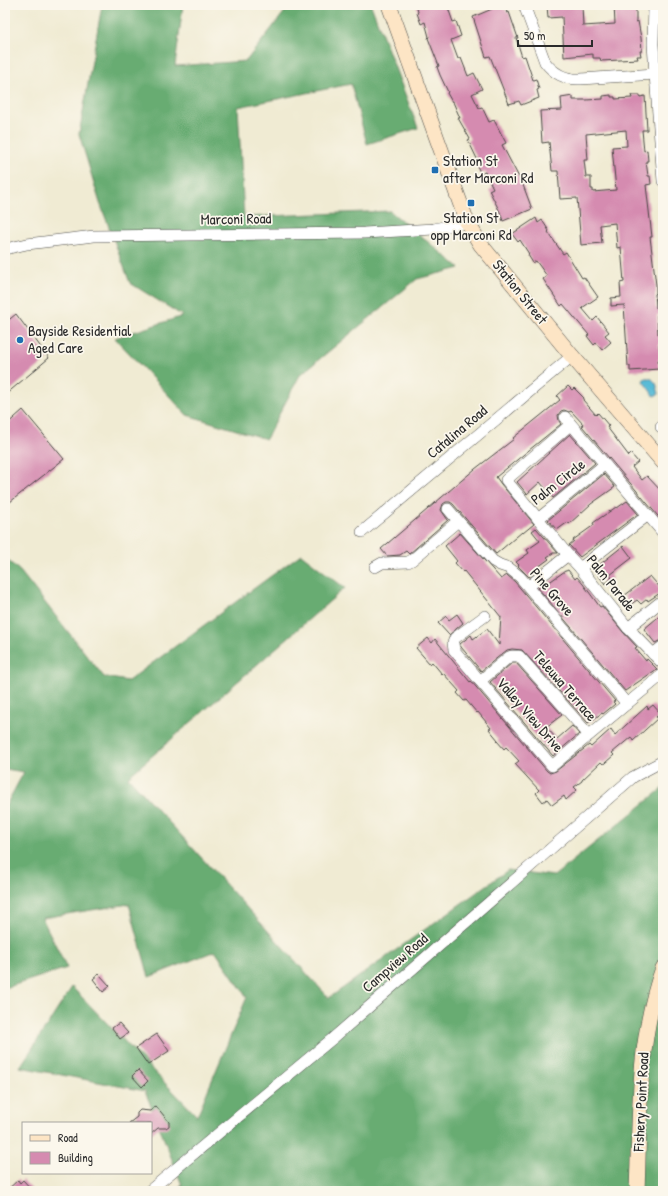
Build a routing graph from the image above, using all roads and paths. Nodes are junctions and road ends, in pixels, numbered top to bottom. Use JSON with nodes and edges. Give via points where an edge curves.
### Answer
{"nodes":[{"id":1,"x":389,"y":5,"type":"edge"},
{"id":2,"x":524,"y":5,"type":"edge"},
{"id":3,"x":654,"y":5,"type":"edge"},
{"id":4,"x":654,"y":74,"type":"junction"},
{"id":5,"x":663,"y":181,"type":"edge"},
{"id":6,"x":467,"y":222,"type":"junction"},
{"id":7,"x":5,"y":249,"type":"edge"},
{"id":8,"x":572,"y":356,"type":"junction"},
{"id":9,"x":663,"y":462,"type":"edge"},
{"id":10,"x":604,"y":465,"type":"junction"},
{"id":11,"x":448,"y":509,"type":"dead end"},
{"id":12,"x":648,"y":515,"type":"junction"},
{"id":13,"x":538,"y":519,"type":"junction"},
{"id":14,"x":458,"y":521,"type":"junction"},
{"id":15,"x":362,"y":532,"type":"dead end"},
{"id":16,"x":663,"y":533,"type":"edge"},
{"id":17,"x":568,"y":555,"type":"junction"},
{"id":18,"x":375,"y":567,"type":"dead end"},
{"id":19,"x":580,"y":568,"type":"junction"},
{"id":20,"x":529,"y":586,"type":"junction"},
{"id":21,"x":663,"y":600,"type":"edge"},
{"id":22,"x":485,"y":616,"type":"dead end"},
{"id":23,"x":628,"y":628,"type":"junction"},
{"id":24,"x":663,"y":646,"type":"edge"},
{"id":25,"x":654,"y":654,"type":"junction"},
{"id":26,"x":663,"y":664,"type":"edge"},
{"id":27,"x":663,"y":674,"type":"edge"},
{"id":28,"x":480,"y":681,"type":"junction"},
{"id":29,"x":626,"y":704,"type":"junction"},
{"id":30,"x":589,"y":736,"type":"junction"},
{"id":31,"x":663,"y":762,"type":"edge"},
{"id":32,"x":663,"y":968,"type":"edge"},
{"id":33,"x":149,"y":1191,"type":"edge"},
{"id":34,"x":637,"y":1191,"type":"edge"}],
"edges":[{"from":1,"to":6,"type":"street","name":"Station Street"},
{"from":2,"to":4,"type":"street","via":[[545,62],[564,78],[572,80]]},
{"from":3,"to":4,"type":"street"},
{"from":4,"to":5,"type":"street"},
{"from":6,"to":7,"type":"street","name":"Marconi Road","via":[[434,229],[385,232],[94,236]]},
{"from":6,"to":8,"type":"street","name":"Station Street","via":[[481,245]]},
{"from":8,"to":9,"type":"street","name":"Station Street"},
{"from":8,"to":15,"type":"street","name":"Catalina Road"},
{"from":10,"to":12,"type":"street"},
{"from":10,"to":13,"type":"street","name":"Palm Circle"},
{"from":10,"to":13,"type":"street","name":"Palm Circle","via":[[568,421],[506,480]]},
{"from":11,"to":14,"type":"street","name":"Pine Grove"},
{"from":12,"to":16,"type":"street"},
{"from":12,"to":19,"type":"street"},
{"from":13,"to":17,"type":"street","name":"Palm Parade"},
{"from":14,"to":18,"type":"street","via":[[412,560],[382,563]]},
{"from":14,"to":20,"type":"street","name":"Pine Grove","via":[[493,561],[510,568]]},
{"from":17,"to":19,"type":"street","name":"Palm Parade"},
{"from":17,"to":20,"type":"street"},
{"from":19,"to":23,"type":"street","name":"Palm Parade"},
{"from":20,"to":29,"type":"street","name":"Pine Grove"},
{"from":21,"to":23,"type":"street"},
{"from":22,"to":28,"type":"street","name":"Valley View Drive","via":[[455,638],[453,643],[454,650]]},
{"from":23,"to":25,"type":"street","name":"Palm Parade"},
{"from":24,"to":25,"type":"street"},
{"from":25,"to":26,"type":"street","name":"Palm Parade"},
{"from":27,"to":29,"type":"street","name":"Valley View Drive"},
{"from":28,"to":30,"type":"street","name":"Teleuwa Terrace","via":[[509,658],[519,656]]},
{"from":28,"to":30,"type":"street","name":"Valley View Drive","via":[[552,766]]},
{"from":29,"to":30,"type":"street","name":"Valley View Drive"},
{"from":31,"to":33,"type":"street","name":"Campview Road","via":[[633,777],[332,1039]]},
{"from":32,"to":34,"type":"street","name":"Fishery Point Road","via":[[648,1020],[644,1050]]}]}
